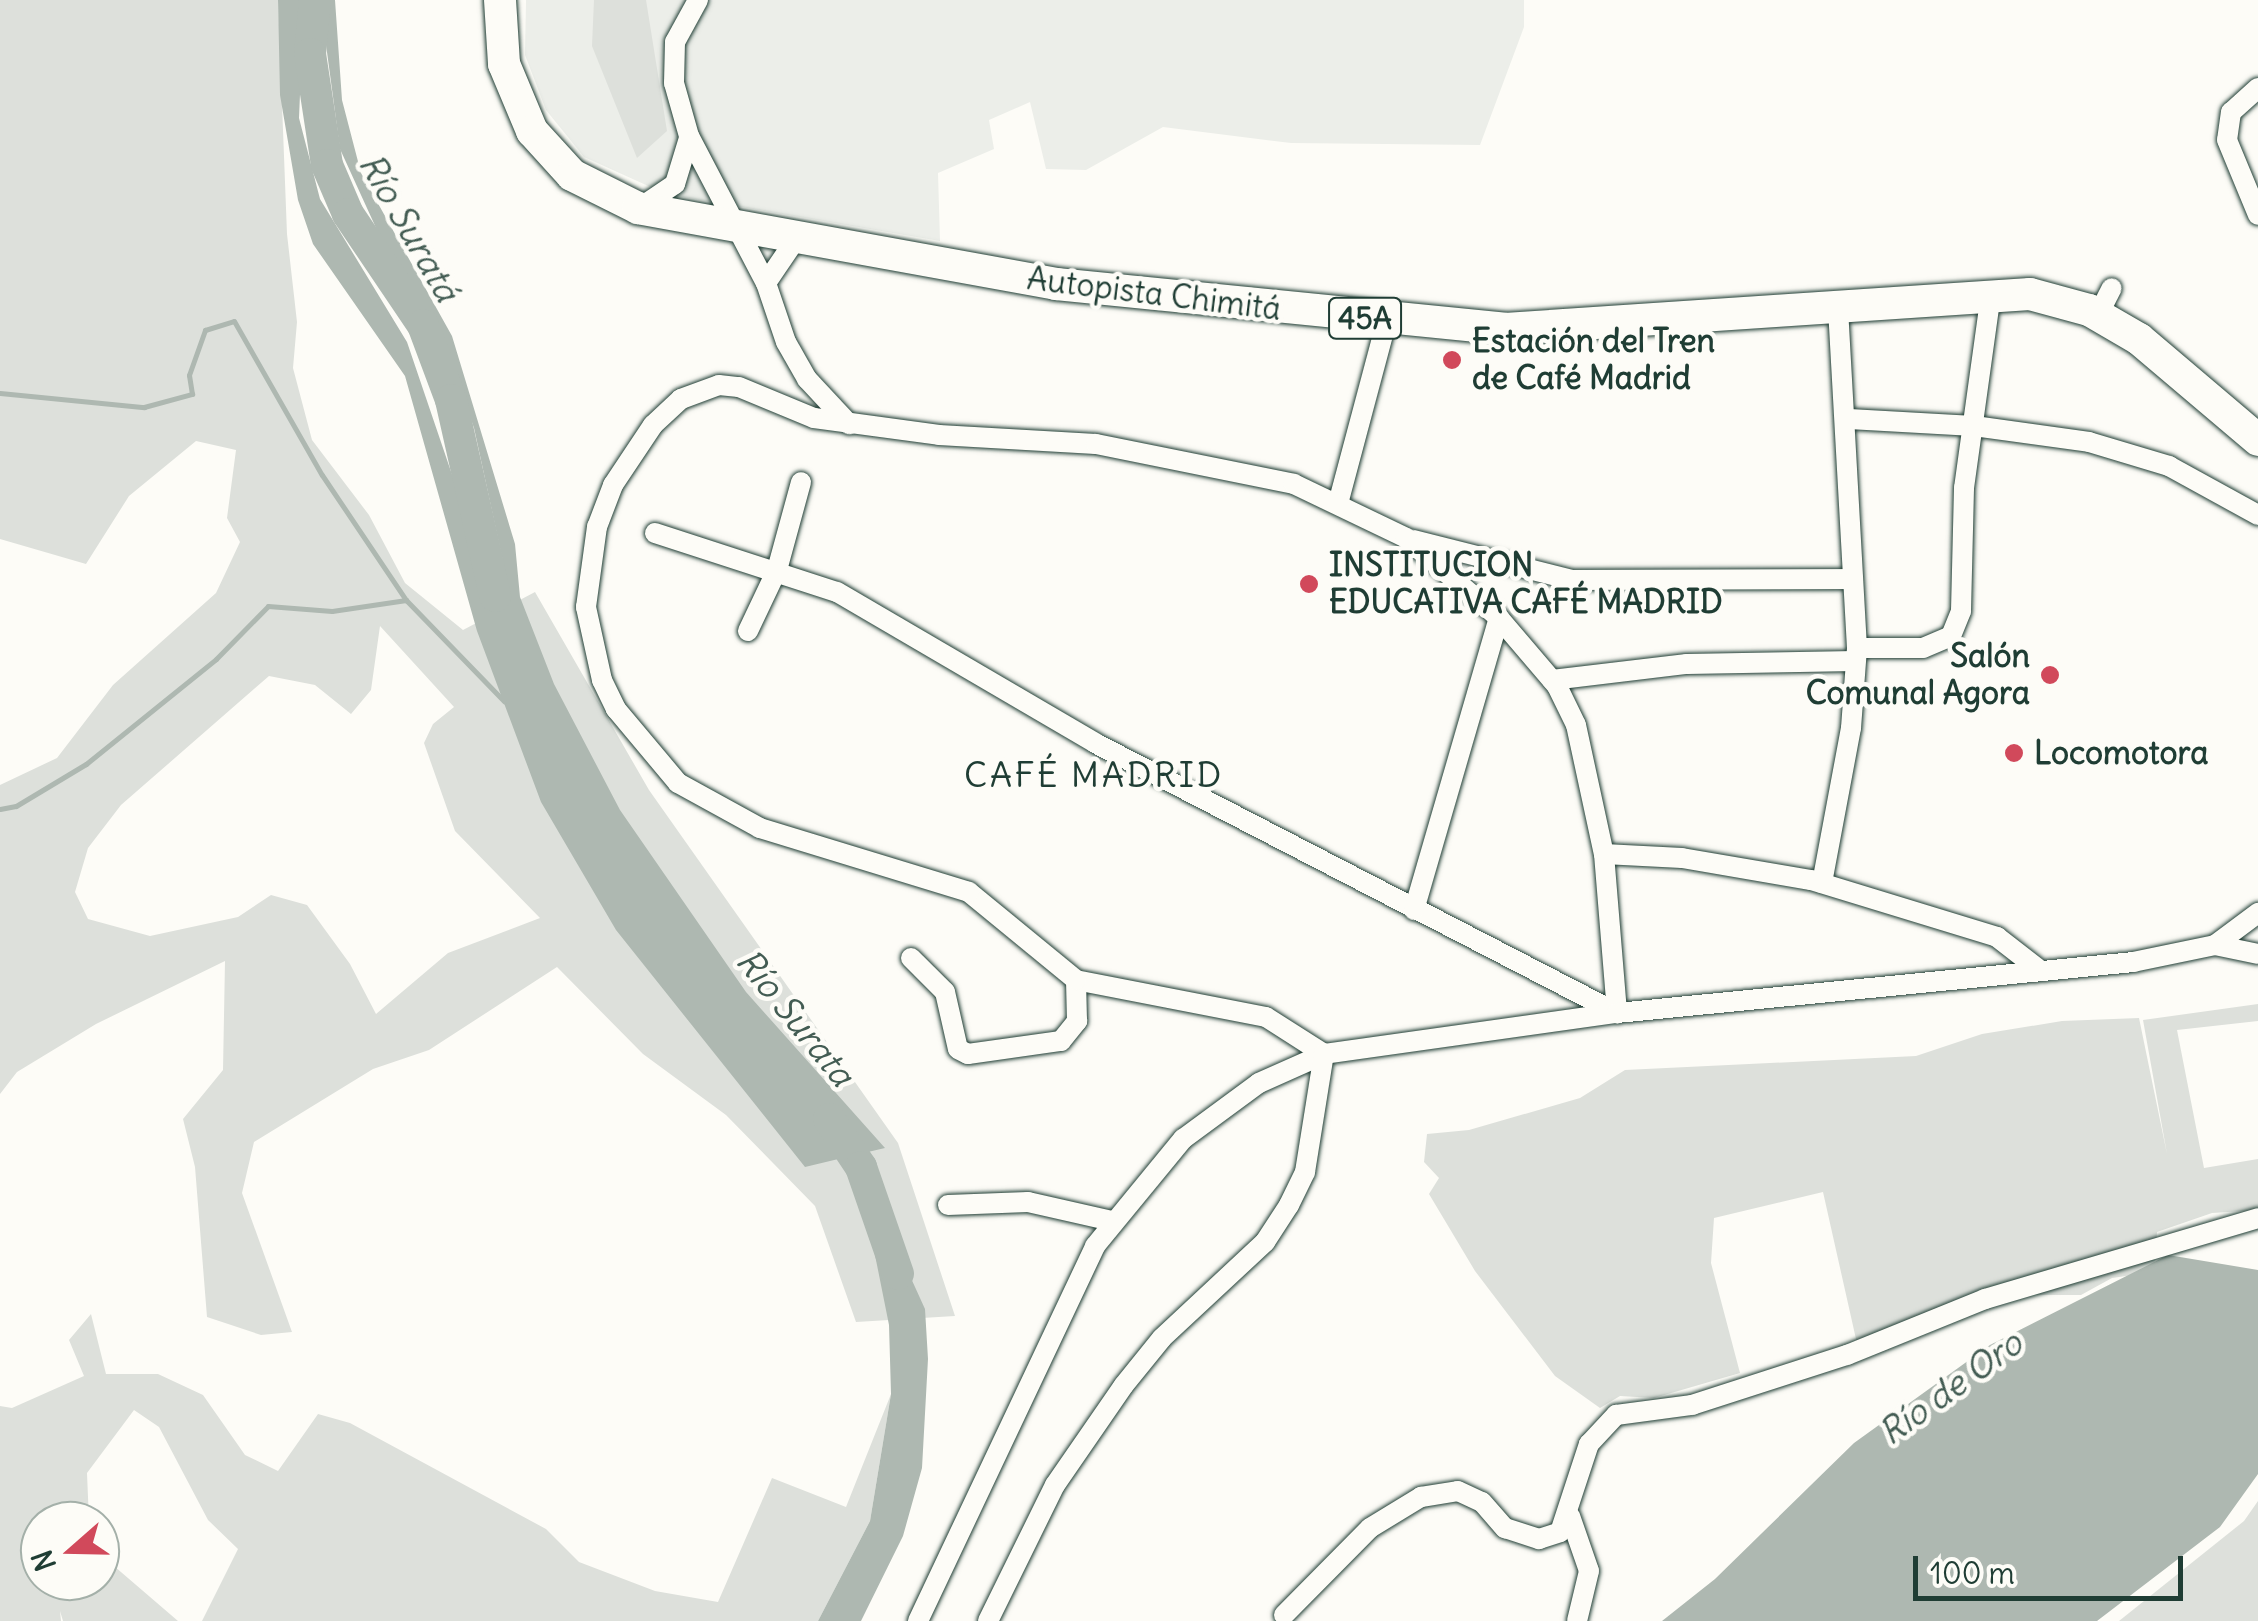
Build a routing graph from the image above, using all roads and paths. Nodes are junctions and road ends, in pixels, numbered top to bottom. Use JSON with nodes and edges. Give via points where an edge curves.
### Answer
{"nodes":[{"id":1,"x":500,"y":0,"type":"edge"},
{"id":2,"x":698,"y":0,"type":"edge"},
{"id":3,"x":2258,"y":88,"type":"edge"},
{"id":4,"x":689,"y":136,"type":"junction"},
{"id":5,"x":638,"y":208,"type":"junction"},
{"id":6,"x":2258,"y":215,"type":"edge"},
{"id":7,"x":733,"y":227,"type":"junction"},
{"id":8,"x":796,"y":240,"type":"junction"},
{"id":9,"x":766,"y":283,"type":"junction"},
{"id":10,"x":1991,"y":294,"type":"junction"},
{"id":11,"x":1838,"y":309,"type":"junction"},
{"id":12,"x":1387,"y":320,"type":"junction"},
{"id":13,"x":1849,"y":420,"type":"junction"},
{"id":14,"x":849,"y":424,"type":"junction"},
{"id":15,"x":1974,"y":426,"type":"junction"},
{"id":16,"x":2258,"y":440,"type":"edge"},
{"id":17,"x":801,"y":482,"type":"dead end"},
{"id":18,"x":1339,"y":500,"type":"junction"},
{"id":19,"x":2258,"y":515,"type":"edge"},
{"id":20,"x":655,"y":533,"type":"dead end"},
{"id":21,"x":1406,"y":538,"type":"junction"},
{"id":22,"x":777,"y":570,"type":"junction"},
{"id":23,"x":1853,"y":579,"type":"junction"},
{"id":24,"x":1499,"y":618,"type":"junction"},
{"id":25,"x":748,"y":632,"type":"dead end"},
{"id":26,"x":1856,"y":654,"type":"junction"},
{"id":27,"x":1552,"y":680,"type":"junction"},
{"id":28,"x":1604,"y":854,"type":"junction"},
{"id":29,"x":1822,"y":884,"type":"junction"},
{"id":30,"x":1414,"y":910,"type":"junction"},
{"id":31,"x":2258,"y":913,"type":"edge"},
{"id":32,"x":2215,"y":945,"type":"junction"},
{"id":33,"x":2258,"y":954,"type":"edge"},
{"id":34,"x":912,"y":958,"type":"dead end"},
{"id":35,"x":2038,"y":968,"type":"junction"},
{"id":36,"x":1076,"y":980,"type":"junction"},
{"id":37,"x":1617,"y":1013,"type":"junction"},
{"id":38,"x":1324,"y":1054,"type":"junction"},
{"id":39,"x":948,"y":1205,"type":"dead end"},
{"id":40,"x":2258,"y":1218,"type":"edge"},
{"id":41,"x":1112,"y":1221,"type":"junction"},
{"id":42,"x":1570,"y":1516,"type":"junction"},
{"id":43,"x":1284,"y":1615,"type":"dead end"},
{"id":44,"x":918,"y":1621,"type":"edge"},
{"id":45,"x":990,"y":1621,"type":"edge"},
{"id":46,"x":1577,"y":1621,"type":"edge"}],
"edges":[{"from":1,"to":5,"type":"highway","name":"Autopista Chimitá","number":"45A","via":[[504,64],[532,131],[572,175]]},
{"from":2,"to":4,"type":"street","via":[[675,42],[674,83]]},
{"from":3,"to":6,"type":"street","via":[[2231,112],[2227,140]]},
{"from":4,"to":5,"type":"street","via":[[675,184]]},
{"from":4,"to":7,"type":"street"},
{"from":5,"to":7,"type":"highway","name":"Autopista Chimitá","number":"45A"},
{"from":7,"to":8,"type":"highway","name":"Autopista Chimitá","number":"45A"},
{"from":7,"to":9,"type":"street"},
{"from":8,"to":9,"type":"street"},
{"from":8,"to":12,"type":"highway","name":"Autopista Chimitá","number":"45A","via":[[1056,284]]},
{"from":9,"to":14,"type":"street","via":[[807,380]]},
{"from":10,"to":11,"type":"highway","name":"Autopista Chimitá","number":"45A"},
{"from":10,"to":15,"type":"street"},
{"from":10,"to":16,"type":"highway","name":"Autopista Chimitá","number":"45A","via":[[2105,302]]},
{"from":11,"to":12,"type":"highway","name":"Autopista Chimitá","number":"45A","via":[[1505,330]]},
{"from":11,"to":13,"type":"street"},
{"from":12,"to":18,"type":"street"},
{"from":13,"to":15,"type":"street"},
{"from":13,"to":23,"type":"street"},
{"from":14,"to":18,"type":"street","via":[[1096,444],[1294,484]]},
{"from":14,"to":36,"type":"street","via":[[718,385],[682,399],[653,425],[613,485],[588,568],[586,607],[602,680],[660,765],[712,806],[760,828],[969,892]]},
{"from":15,"to":19,"type":"street","via":[[2088,442],[2169,466],[2225,490]]},
{"from":15,"to":26,"type":"street","via":[[1962,517],[1960,611],[1951,636],[1923,648]]},
{"from":17,"to":22,"type":"street"},
{"from":18,"to":21,"type":"street"},
{"from":20,"to":22,"type":"street"},
{"from":21,"to":23,"type":"street","via":[[1572,580]]},
{"from":21,"to":24,"type":"street"},
{"from":22,"to":25,"type":"street"},
{"from":22,"to":30,"type":"street","via":[[837,592],[1095,742]]},
{"from":23,"to":26,"type":"street"},
{"from":24,"to":27,"type":"street"},
{"from":24,"to":30,"type":"street"},
{"from":26,"to":27,"type":"street"},
{"from":26,"to":29,"type":"street","via":[[1852,728]]},
{"from":27,"to":28,"type":"street","via":[[1576,726]]},
{"from":28,"to":29,"type":"street","via":[[1682,858]]},
{"from":28,"to":37,"type":"street"},
{"from":29,"to":35,"type":"street","via":[[1996,937]]},
{"from":30,"to":37,"type":"street"},
{"from":31,"to":32,"type":"street"},
{"from":32,"to":33,"type":"street"},
{"from":32,"to":35,"type":"street","via":[[2134,962]]},
{"from":34,"to":36,"type":"street","via":[[945,992],[958,1050],[968,1054],[1060,1041],[1077,1021]]},
{"from":35,"to":37,"type":"street"},
{"from":36,"to":38,"type":"street","via":[[1266,1017]]},
{"from":37,"to":38,"type":"street"},
{"from":38,"to":41,"type":"street","via":[[1259,1084],[1183,1139]]},
{"from":38,"to":45,"type":"street","via":[[1304,1172],[1288,1204],[1265,1242],[1162,1338],[1124,1385],[1055,1486]]},
{"from":39,"to":41,"type":"street","via":[[1028,1202]]},
{"from":40,"to":42,"type":"street","via":[[1985,1299],[1858,1351],[1692,1405],[1616,1415],[1589,1444]]},
{"from":41,"to":44,"type":"street","via":[[1033,1368]]},
{"from":42,"to":43,"type":"street","via":[[1560,1532],[1539,1539],[1505,1528],[1482,1502],[1458,1491],[1421,1497],[1370,1528]]},
{"from":42,"to":46,"type":"street","via":[[1589,1571]]}]}
